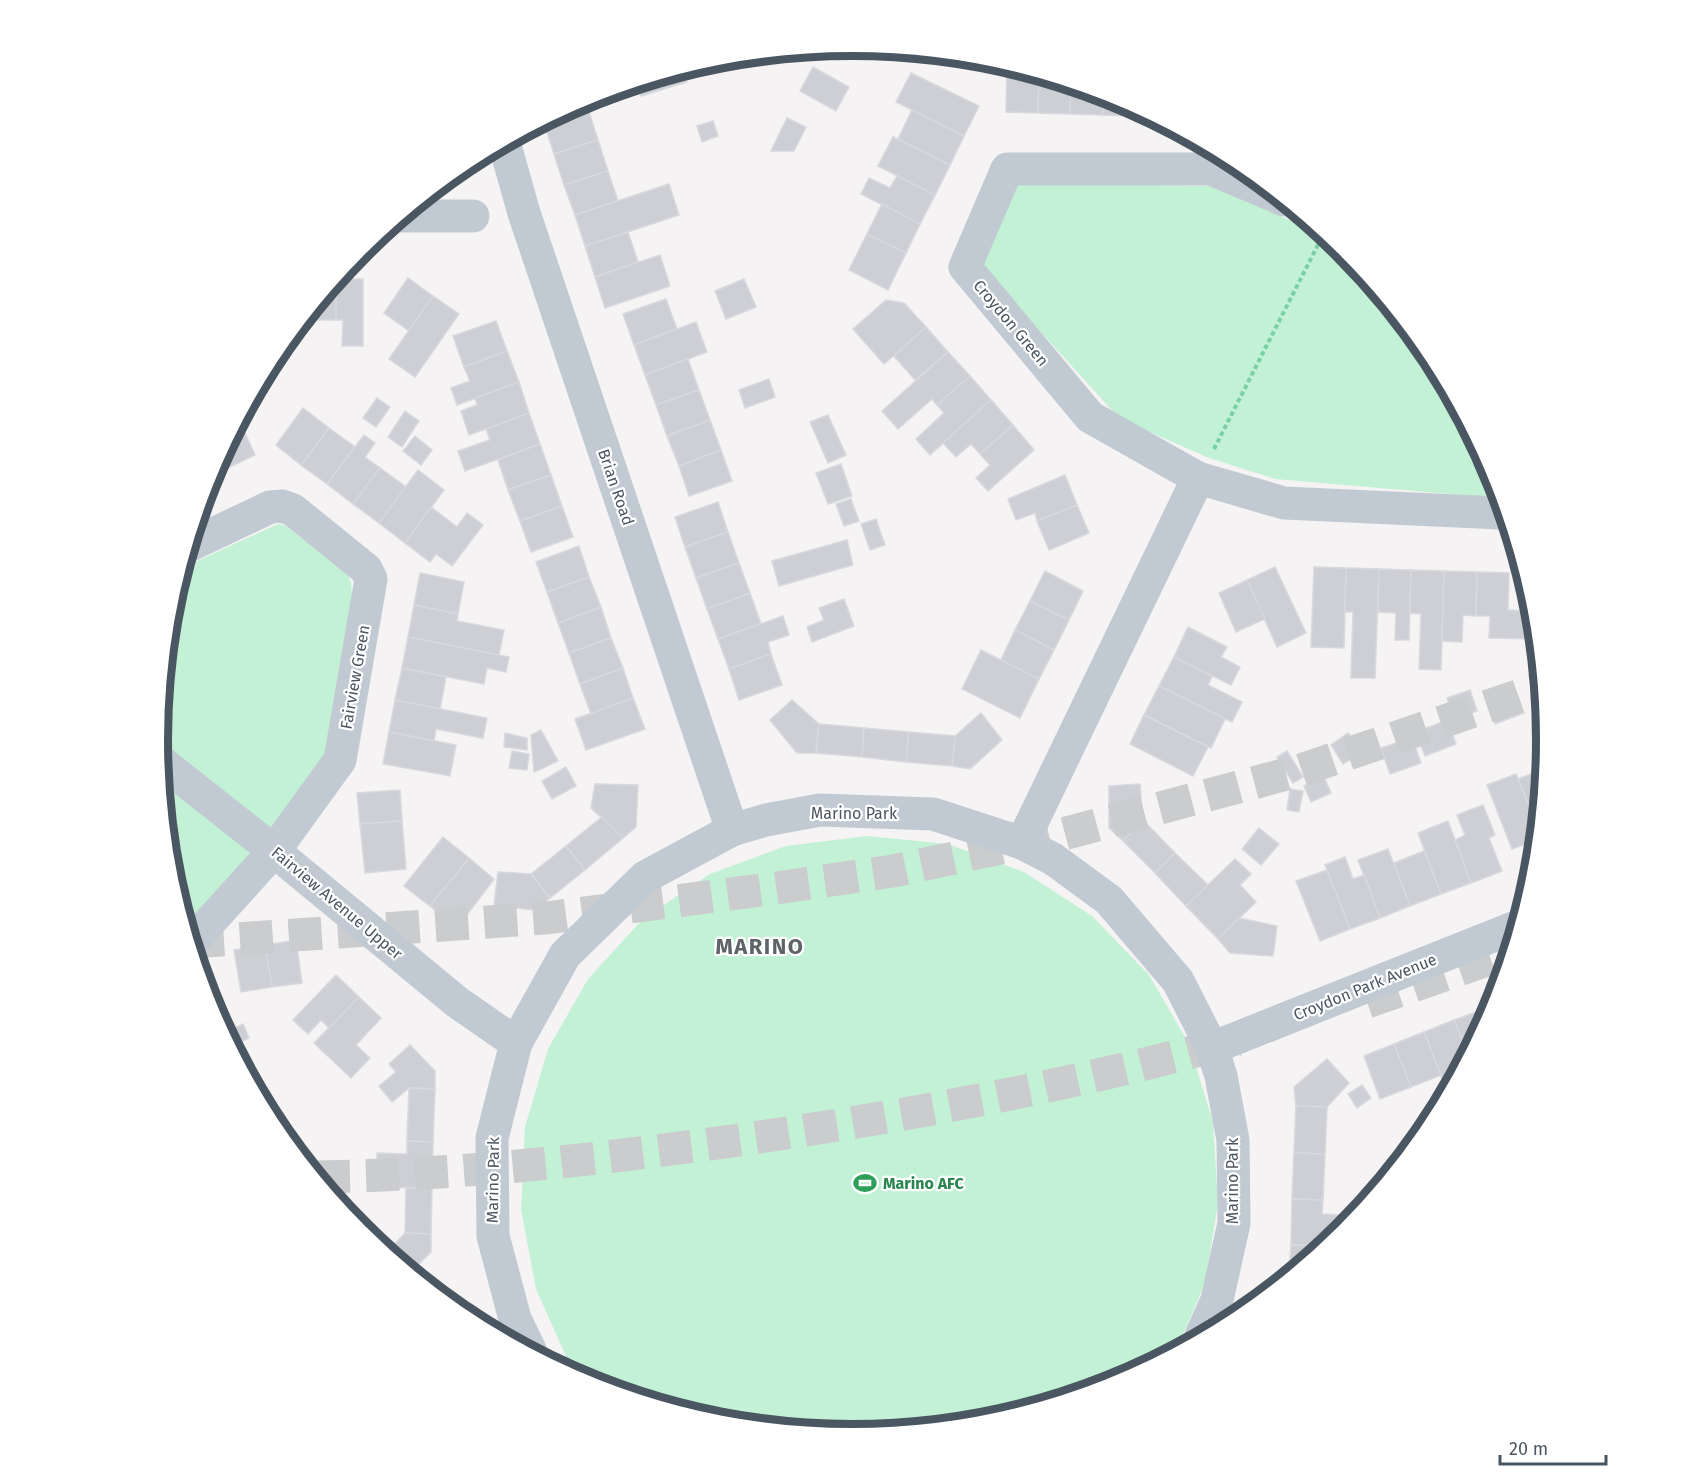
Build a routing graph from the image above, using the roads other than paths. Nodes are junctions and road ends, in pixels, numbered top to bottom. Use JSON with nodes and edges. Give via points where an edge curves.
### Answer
{"nodes":[{"id":1,"x":506,"y":149,"type":"edge"},
{"id":2,"x":1257,"y":189,"type":"edge"},
{"id":3,"x":412,"y":216,"type":"edge"},
{"id":4,"x":473,"y":216,"type":"dead end"},
{"id":5,"x":1198,"y":478,"type":"junction"},
{"id":6,"x":1497,"y":513,"type":"edge"},
{"id":7,"x":197,"y":542,"type":"edge"},
{"id":8,"x":169,"y":767,"type":"edge"},
{"id":9,"x":732,"y":830,"type":"junction"},
{"id":10,"x":1022,"y":843,"type":"junction"},
{"id":11,"x":274,"y":851,"type":"junction"},
{"id":12,"x":1509,"y":930,"type":"edge"},
{"id":13,"x":197,"y":935,"type":"edge"},
{"id":14,"x":516,"y":1042,"type":"junction"},
{"id":15,"x":1212,"y":1048,"type":"junction"},
{"id":16,"x":501,"y":1324,"type":"edge"},
{"id":17,"x":1207,"y":1324,"type":"edge"}],
"edges":[{"from":1,"to":9,"type":"street","name":"Brian Road","via":[[524,213]]},
{"from":2,"to":5,"type":"street","name":"Croydon Green","via":[[1211,170],[1007,169],[964,267],[1090,417]]},
{"from":3,"to":4,"type":"street"},
{"from":5,"to":6,"type":"street","name":"Croydon Green","via":[[1284,502]]},
{"from":5,"to":10,"type":"street"},
{"from":7,"to":11,"type":"street","name":"Fairview Green","via":[[270,507],[282,506],[293,510],[366,569],[371,579],[340,760]]},
{"from":8,"to":11,"type":"street","name":"Fairview Avenue Upper"},
{"from":9,"to":10,"type":"street","name":"Marino Park","via":[[820,810],[933,814]]},
{"from":9,"to":14,"type":"street","name":"Marino Park","via":[[645,877],[565,955]]},
{"from":10,"to":15,"type":"street","name":"Marino Park","via":[[1053,859],[1109,900],[1178,981]]},
{"from":11,"to":13,"type":"street","name":"Fairview Green"},
{"from":11,"to":14,"type":"street","name":"Fairview Avenue Upper","via":[[457,1002]]},
{"from":12,"to":15,"type":"street","name":"Croydon Park Avenue"},
{"from":14,"to":16,"type":"street","name":"Marino Park","via":[[492,1138],[493,1236]]},
{"from":15,"to":17,"type":"street","name":"Marino Park","via":[[1233,1140],[1234,1222]]}]}
